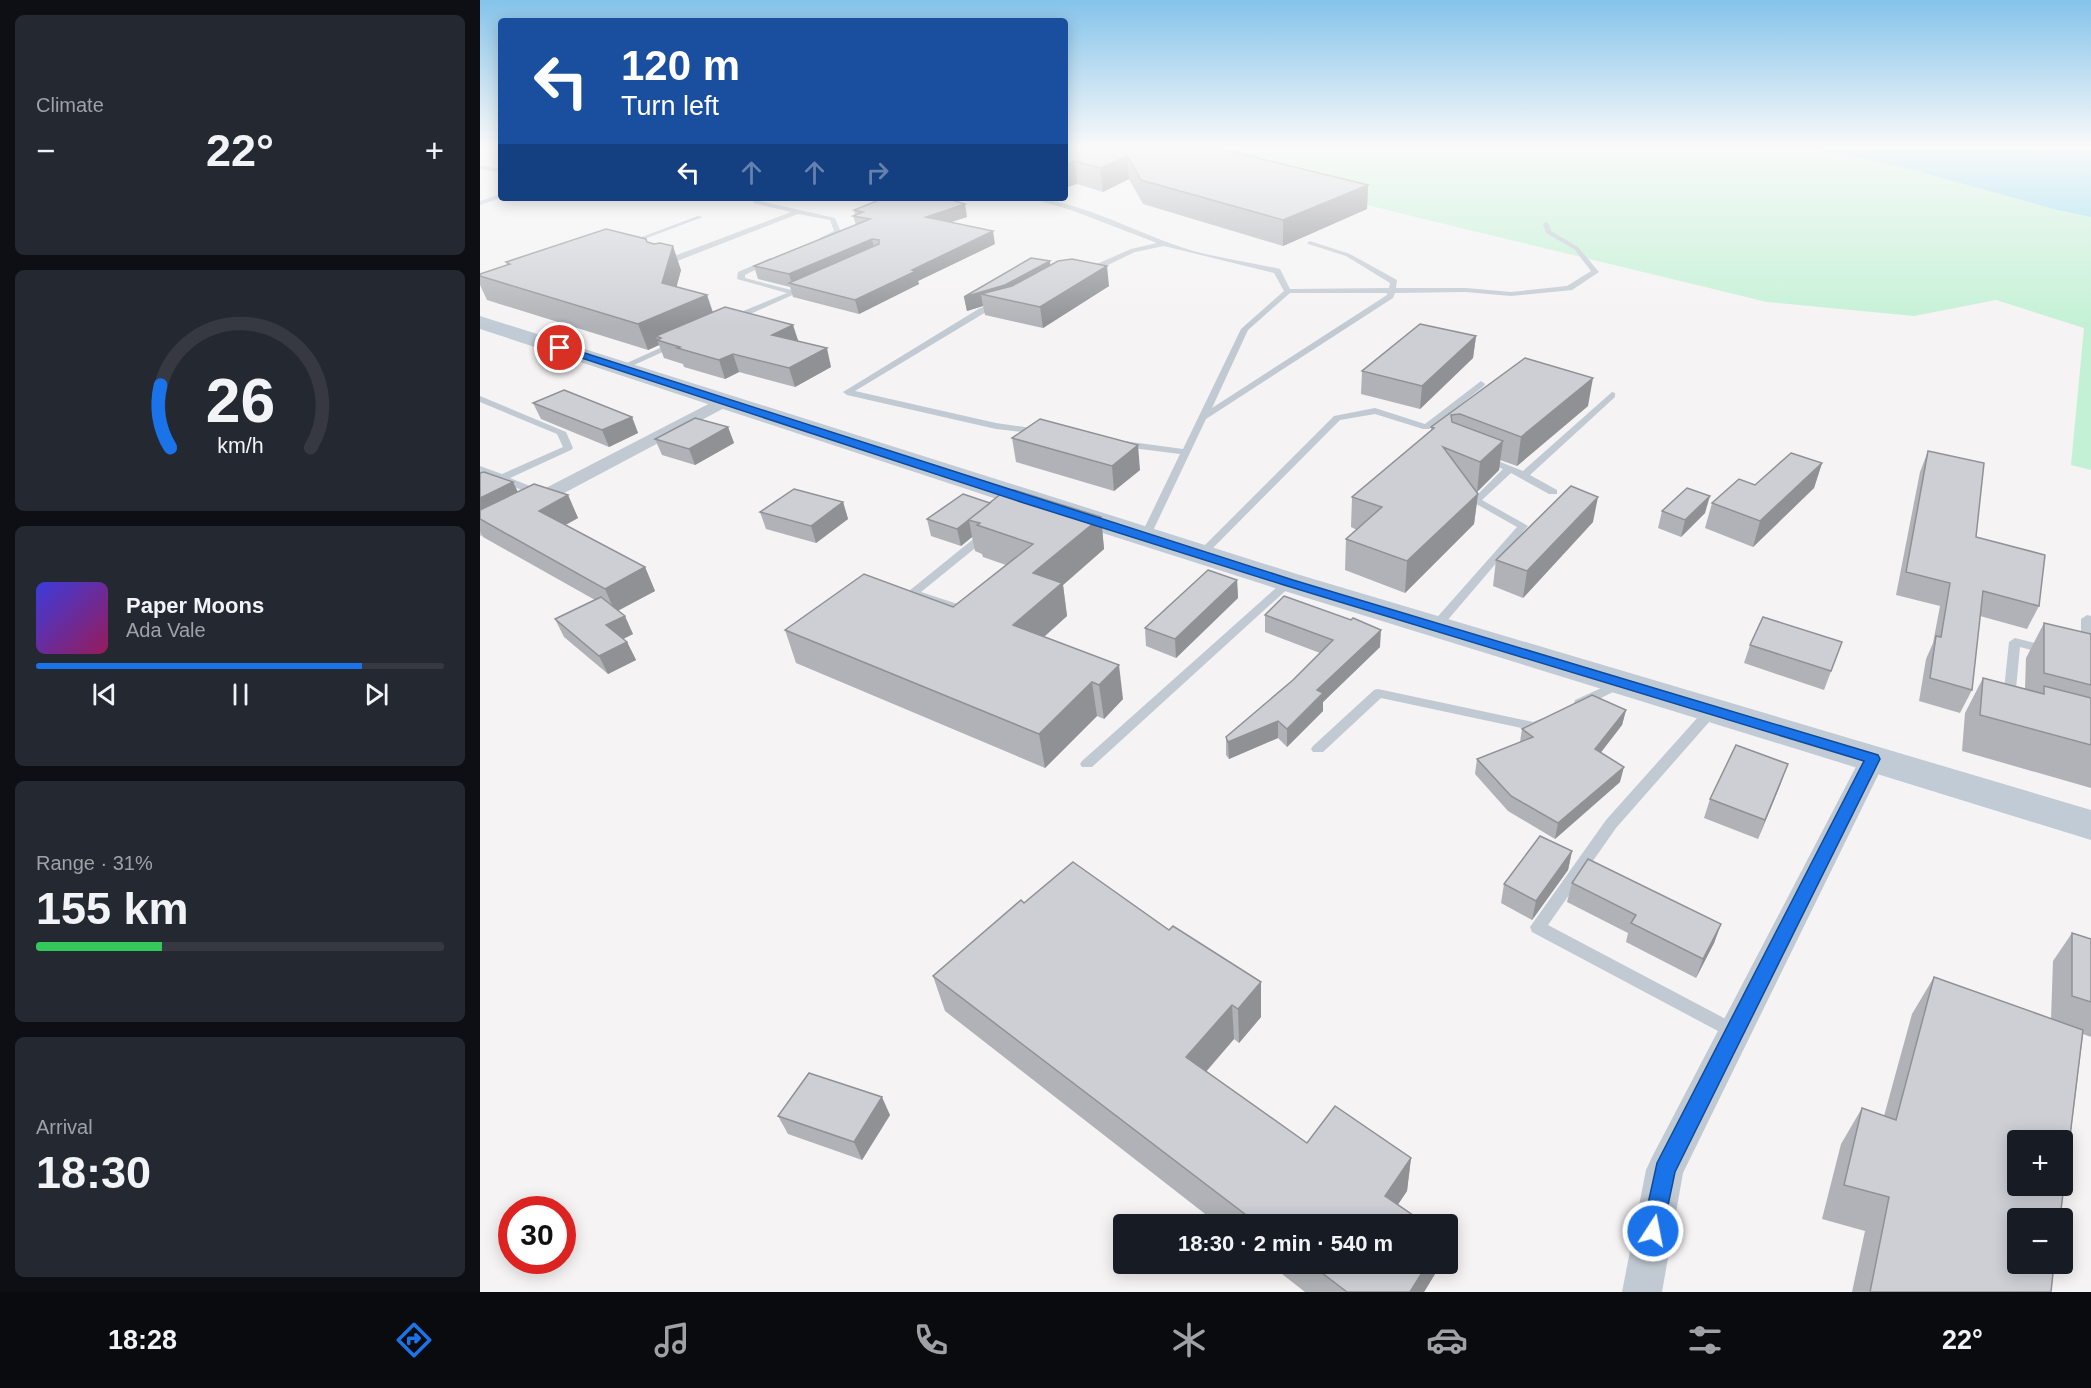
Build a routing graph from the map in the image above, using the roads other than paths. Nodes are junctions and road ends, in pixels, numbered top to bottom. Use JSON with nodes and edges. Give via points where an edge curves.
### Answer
{"nodes":[{"id":1,"x":773,"y":206,"type":"edge"},
{"id":2,"x":1063,"y":206,"type":"edge"},
{"id":3,"x":796,"y":212,"type":"junction"},
{"id":4,"x":700,"y":217,"type":"dead end"},
{"id":5,"x":1546,"y":224,"type":"dead end"},
{"id":6,"x":816,"y":241,"type":"edge"},
{"id":7,"x":1310,"y":243,"type":"dead end"},
{"id":8,"x":1164,"y":244,"type":"junction"},
{"id":9,"x":612,"y":248,"type":"edge"},
{"id":10,"x":773,"y":259,"type":"edge"},
{"id":11,"x":660,"y":264,"type":"edge"},
{"id":12,"x":1079,"y":274,"type":"edge"},
{"id":13,"x":804,"y":288,"type":"edge"},
{"id":14,"x":1392,"y":290,"type":"junction"},
{"id":15,"x":1288,"y":291,"type":"junction"},
{"id":16,"x":794,"y":292,"type":"junction"},
{"id":17,"x":1011,"y":303,"type":"edge"},
{"id":18,"x":729,"y":321,"type":"edge"},
{"id":19,"x":480,"y":322,"type":"edge"},
{"id":20,"x":685,"y":340,"type":"edge"},
{"id":21,"x":620,"y":368,"type":"junction"},
{"id":22,"x":1481,"y":384,"type":"dead end"},
{"id":23,"x":1612,"y":395,"type":"dead end"},
{"id":24,"x":480,"y":399,"type":"edge"},
{"id":25,"x":722,"y":402,"type":"junction"},
{"id":26,"x":1201,"y":418,"type":"junction"},
{"id":27,"x":1043,"y":432,"type":"edge"},
{"id":28,"x":1114,"y":442,"type":"edge"},
{"id":29,"x":1185,"y":452,"type":"junction"},
{"id":30,"x":1472,"y":454,"type":"edge"},
{"id":31,"x":1510,"y":468,"type":"junction"},
{"id":32,"x":480,"y":469,"type":"edge"},
{"id":33,"x":1524,"y":476,"type":"junction"},
{"id":34,"x":502,"y":478,"type":"junction"},
{"id":35,"x":480,"y":488,"type":"edge"},
{"id":36,"x":1553,"y":492,"type":"dead end"},
{"id":37,"x":544,"y":496,"type":"junction"},
{"id":38,"x":992,"y":529,"type":"edge"},
{"id":39,"x":480,"y":530,"type":"edge"},
{"id":40,"x":1145,"y":537,"type":"junction"},
{"id":41,"x":1200,"y":555,"type":"junction"},
{"id":42,"x":1289,"y":582,"type":"junction"},
{"id":43,"x":970,"y":612,"type":"edge"},
{"id":44,"x":2091,"y":620,"type":"edge"},
{"id":45,"x":1436,"y":626,"type":"junction"},
{"id":46,"x":2056,"y":653,"type":"edge"},
{"id":47,"x":2076,"y":658,"type":"edge"},
{"id":48,"x":1622,"y":682,"type":"junction"},
{"id":49,"x":1712,"y":710,"type":"junction"},
{"id":50,"x":2019,"y":713,"type":"edge"},
{"id":51,"x":1318,"y":749,"type":"dead end"},
{"id":52,"x":1873,"y":759,"type":"junction"},
{"id":53,"x":1087,"y":764,"type":"dead end"},
{"id":54,"x":2091,"y":825,"type":"edge"},
{"id":55,"x":1735,"y":1032,"type":"junction"},
{"id":56,"x":1642,"y":1292,"type":"edge"}],
"edges":[{"from":1,"to":3,"type":"lane"},
{"from":2,"to":8,"type":"lane"},
{"from":3,"to":6,"type":"lane","via":[[833,219],[838,232]]},
{"from":3,"to":11,"type":"lane"},
{"from":4,"to":9,"type":"lane"},
{"from":5,"to":14,"type":"lane","via":[[1548,232],[1576,248],[1595,272],[1569,288],[1511,294]]},
{"from":7,"to":14,"type":"lane","via":[[1348,255],[1394,282]]},
{"from":8,"to":12,"type":"lane","via":[[1133,250]]},
{"from":8,"to":15,"type":"lane","via":[[1277,270]]},
{"from":10,"to":16,"type":"lane","via":[[741,274],[741,279]]},
{"from":13,"to":16,"type":"lane"},
{"from":14,"to":15,"type":"lane"},
{"from":14,"to":26,"type":"lane","via":[[1390,296]]},
{"from":15,"to":26,"type":"lane","via":[[1245,329]]},
{"from":16,"to":18,"type":"lane"},
{"from":17,"to":27,"type":"lane","via":[[983,310],[847,392],[996,426]]},
{"from":19,"to":21,"type":"main road"},
{"from":20,"to":21,"type":"lane"},
{"from":21,"to":25,"type":"main road"},
{"from":22,"to":41,"type":"lane","via":[[1426,427],[1375,411],[1336,418]]},
{"from":23,"to":33,"type":"lane"},
{"from":24,"to":34,"type":"lane","via":[[561,432],[568,448]]},
{"from":25,"to":37,"type":"street"},
{"from":25,"to":40,"type":"main road","via":[[1023,504]]},
{"from":26,"to":29,"type":"lane"},
{"from":28,"to":29,"type":"lane"},
{"from":29,"to":40,"type":"lane"},
{"from":30,"to":31,"type":"lane"},
{"from":31,"to":33,"type":"lane"},
{"from":31,"to":45,"type":"lane","via":[[1476,501],[1523,526]]},
{"from":32,"to":34,"type":"lane"},
{"from":33,"to":36,"type":"lane"},
{"from":34,"to":35,"type":"lane"},
{"from":34,"to":37,"type":"lane"},
{"from":37,"to":39,"type":"street"},
{"from":38,"to":43,"type":"lane","via":[[913,593]]},
{"from":40,"to":41,"type":"main road"},
{"from":41,"to":42,"type":"main road"},
{"from":42,"to":45,"type":"main road"},
{"from":42,"to":53,"type":"lane"},
{"from":44,"to":47,"type":"lane","via":[[2087,619],[2086,661]]},
{"from":45,"to":48,"type":"main road"},
{"from":46,"to":50,"type":"lane","via":[[2015,642],[2008,710]]},
{"from":48,"to":49,"type":"main road"},
{"from":48,"to":51,"type":"lane","via":[[1535,727],[1378,693]]},
{"from":49,"to":52,"type":"main road"},
{"from":49,"to":55,"type":"lane","via":[[1611,824],[1538,927]]},
{"from":52,"to":54,"type":"main road"},
{"from":52,"to":55,"type":"street"},
{"from":55,"to":56,"type":"street","via":[[1665,1170]]}]}
